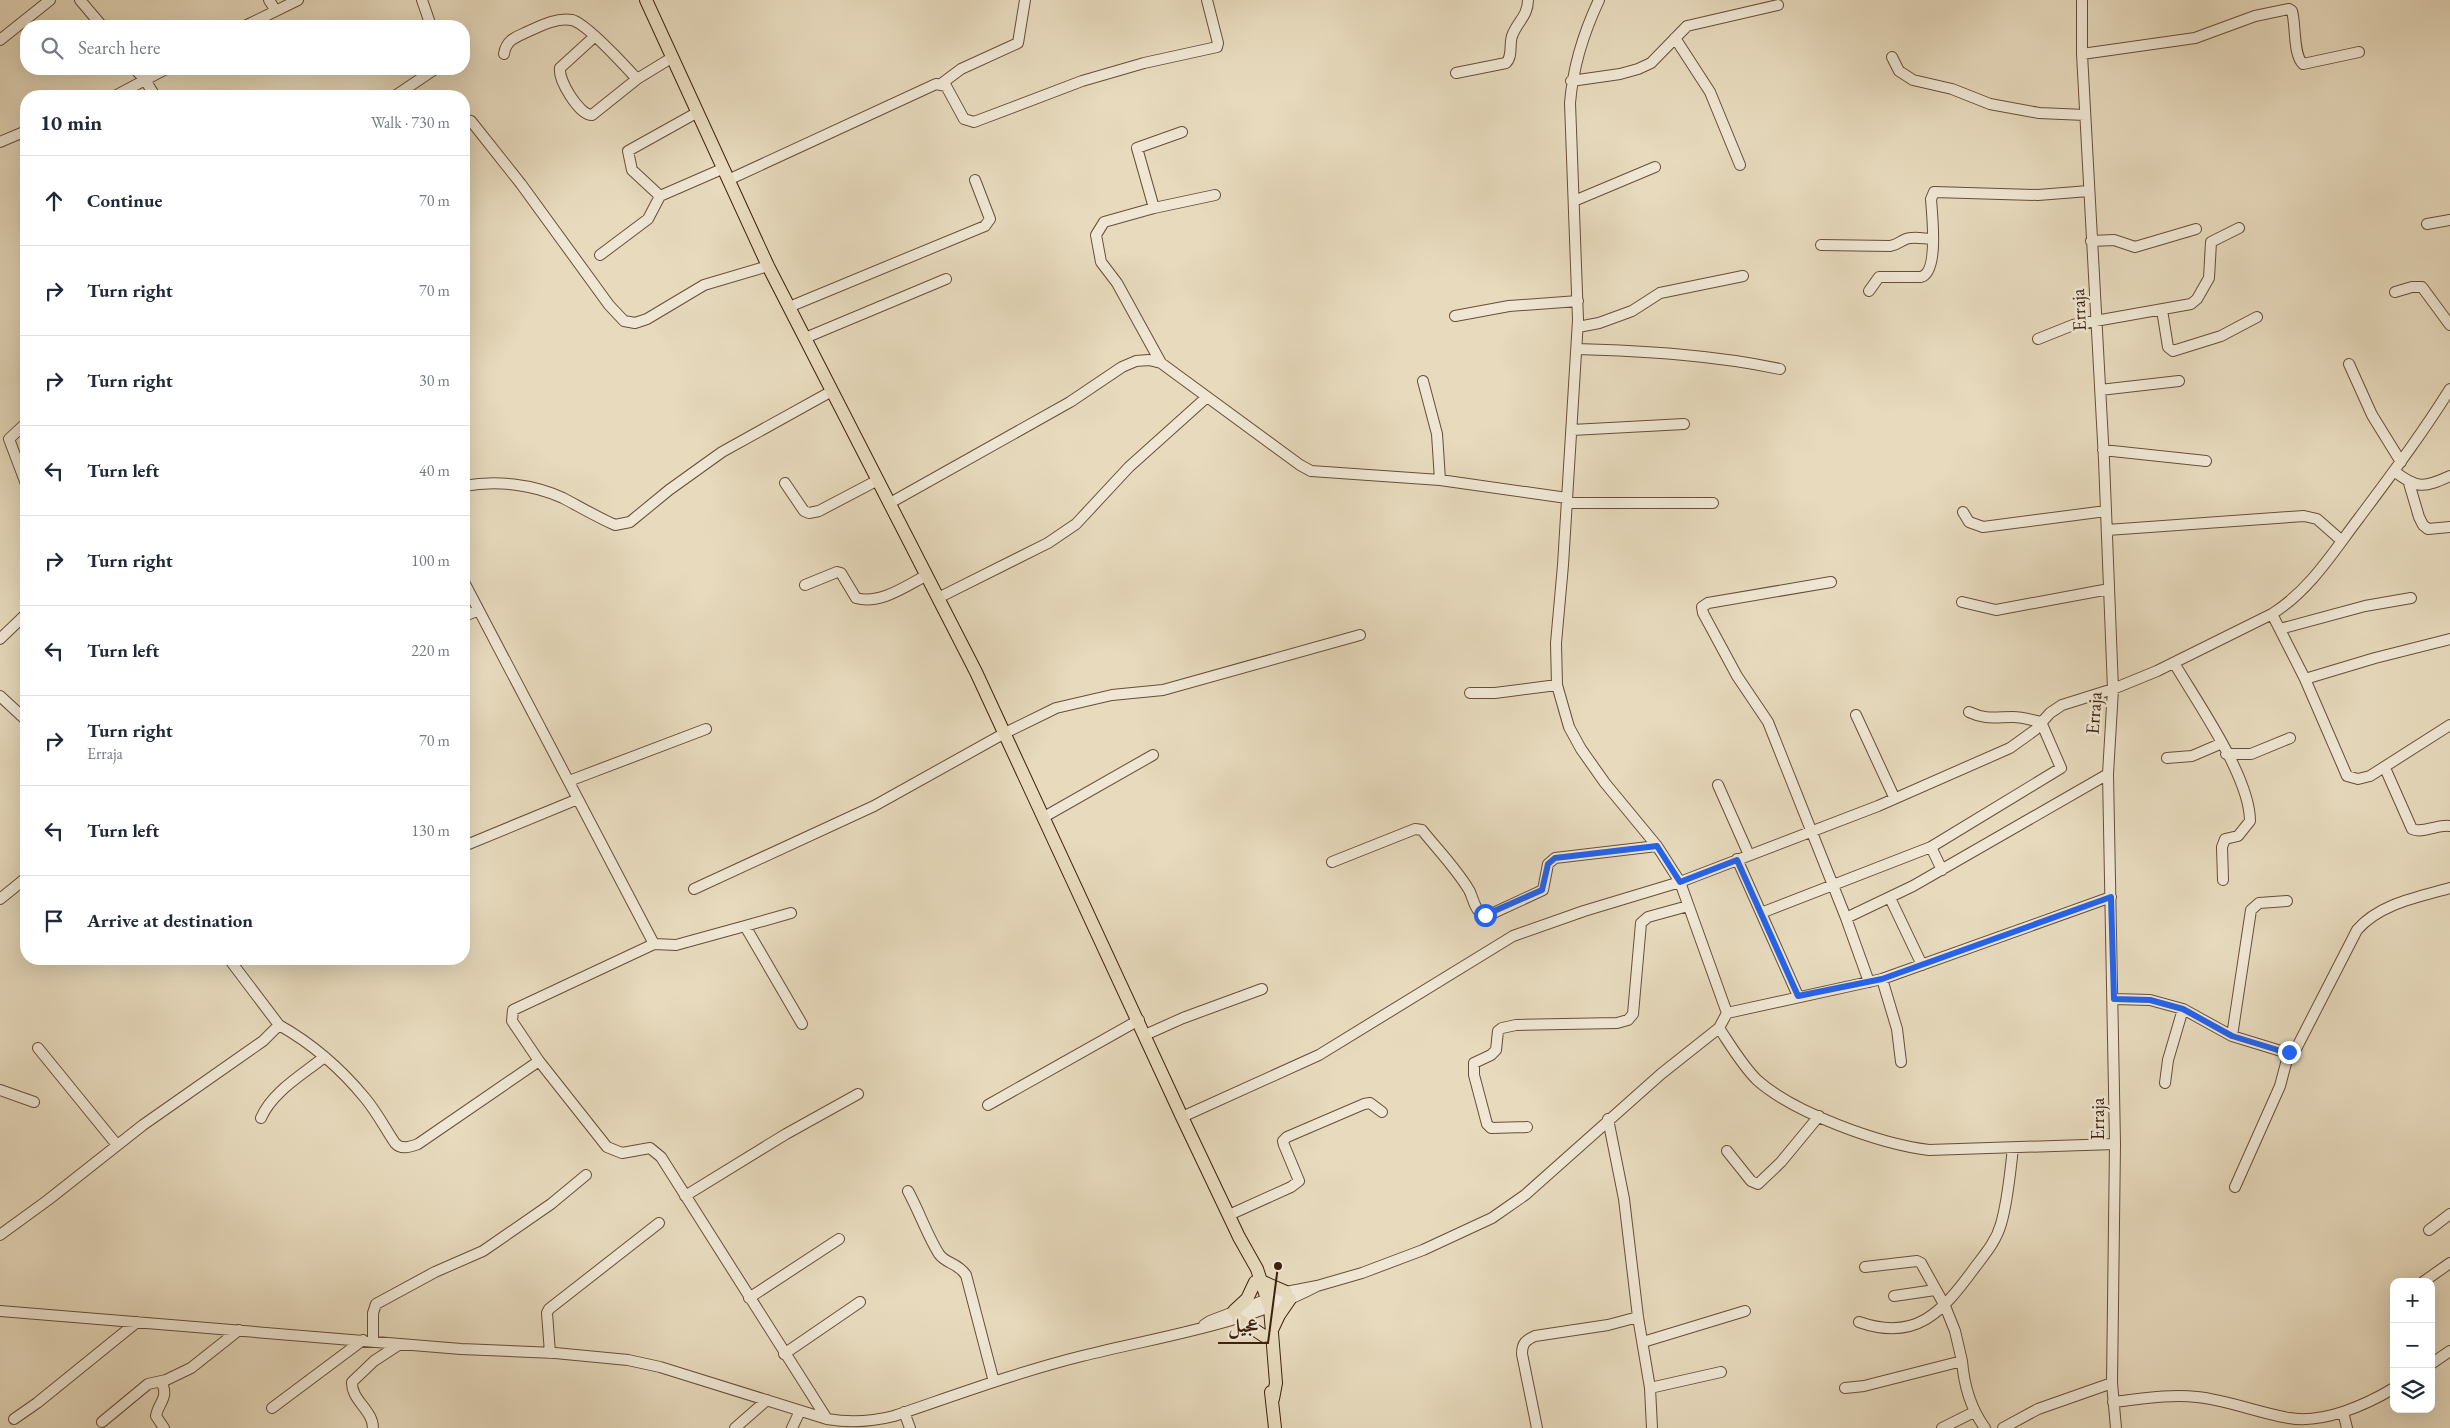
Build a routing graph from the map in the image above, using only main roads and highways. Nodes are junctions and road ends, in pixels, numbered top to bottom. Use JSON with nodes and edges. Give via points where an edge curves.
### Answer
{"nodes":[{"id":1,"x":648,"y":1,"type":"edge"},
{"id":2,"x":1259,"y":1282,"type":"junction"},
{"id":3,"x":1268,"y":1333,"type":"junction"},
{"id":4,"x":1275,"y":1428,"type":"edge"}],
"edges":[{"from":1,"to":2,"type":"main road","via":[[768,266],[1005,733]]},
{"from":2,"to":3,"type":"main road"},
{"from":2,"to":3,"type":"main road","via":[[1288,1295]]},
{"from":2,"to":3,"type":"main road","via":[[1236,1315]]},
{"from":3,"to":4,"type":"main road","via":[[1276,1383],[1273,1399]]}]}
